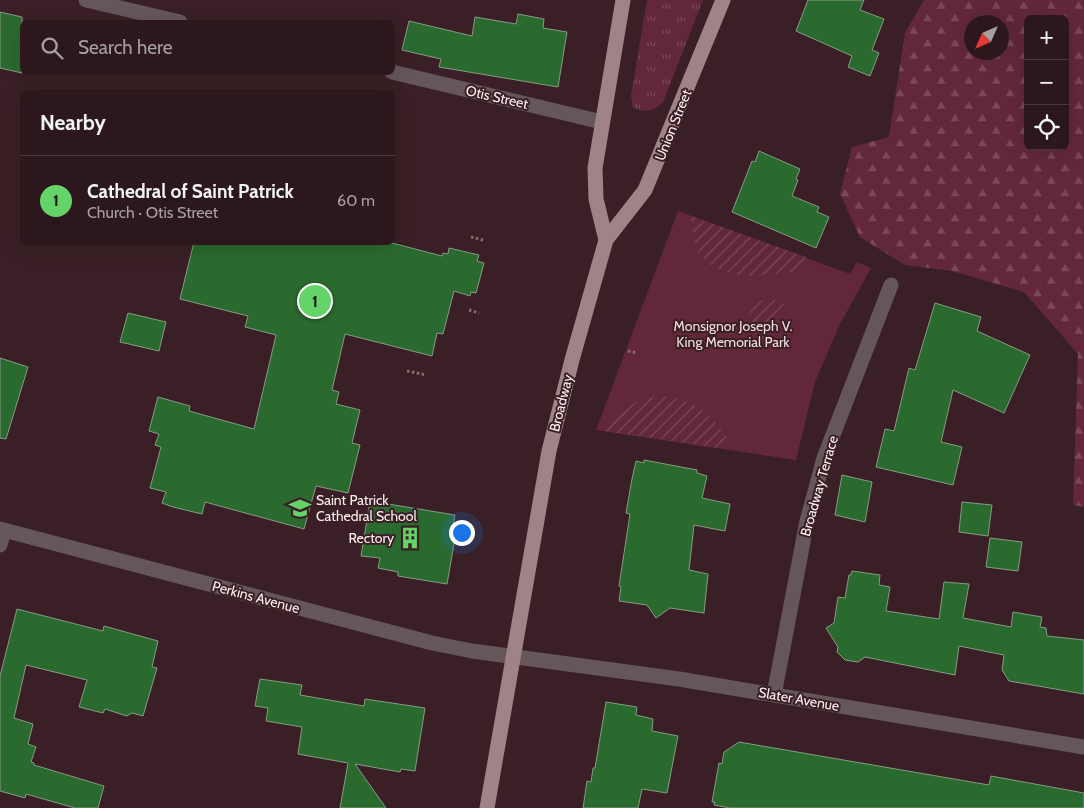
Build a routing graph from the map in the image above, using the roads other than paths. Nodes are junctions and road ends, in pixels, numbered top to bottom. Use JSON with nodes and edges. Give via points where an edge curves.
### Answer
{"nodes":[{"id":1,"x":86,"y":0,"type":"edge"},
{"id":2,"x":623,"y":0,"type":"edge"},
{"id":3,"x":724,"y":0,"type":"edge"},
{"id":4,"x":171,"y":20,"type":"edge"},
{"id":5,"x":395,"y":73,"type":"edge"},
{"id":6,"x":602,"y":122,"type":"junction"},
{"id":7,"x":606,"y":240,"type":"junction"},
{"id":8,"x":891,"y":285,"type":"dead end"},
{"id":9,"x":1,"y":535,"type":"edge"},
{"id":10,"x":514,"y":657,"type":"junction"},
{"id":11,"x":774,"y":695,"type":"junction"},
{"id":12,"x":1084,"y":747,"type":"edge"},
{"id":13,"x":487,"y":808,"type":"edge"}],
"edges":[{"from":1,"to":4,"type":"street"},
{"from":2,"to":6,"type":"main road","name":"Broadway"},
{"from":3,"to":7,"type":"main road","name":"Union Street","via":[[645,190]]},
{"from":5,"to":6,"type":"street","name":"Otis Street"},
{"from":6,"to":7,"type":"main road","name":"Broadway","via":[[595,181]]},
{"from":7,"to":10,"type":"main road","name":"Broadway","via":[[553,433]]},
{"from":8,"to":11,"type":"street","name":"Broadway Terrace","via":[[824,458],[807,520]]},
{"from":9,"to":10,"type":"street","name":"Perkins Avenue","via":[[389,633]]},
{"from":10,"to":11,"type":"street","name":"Slater Avenue","via":[[636,672]]},
{"from":10,"to":13,"type":"main road","name":"Broadway"},
{"from":11,"to":12,"type":"street","name":"Slater Avenue"}]}
